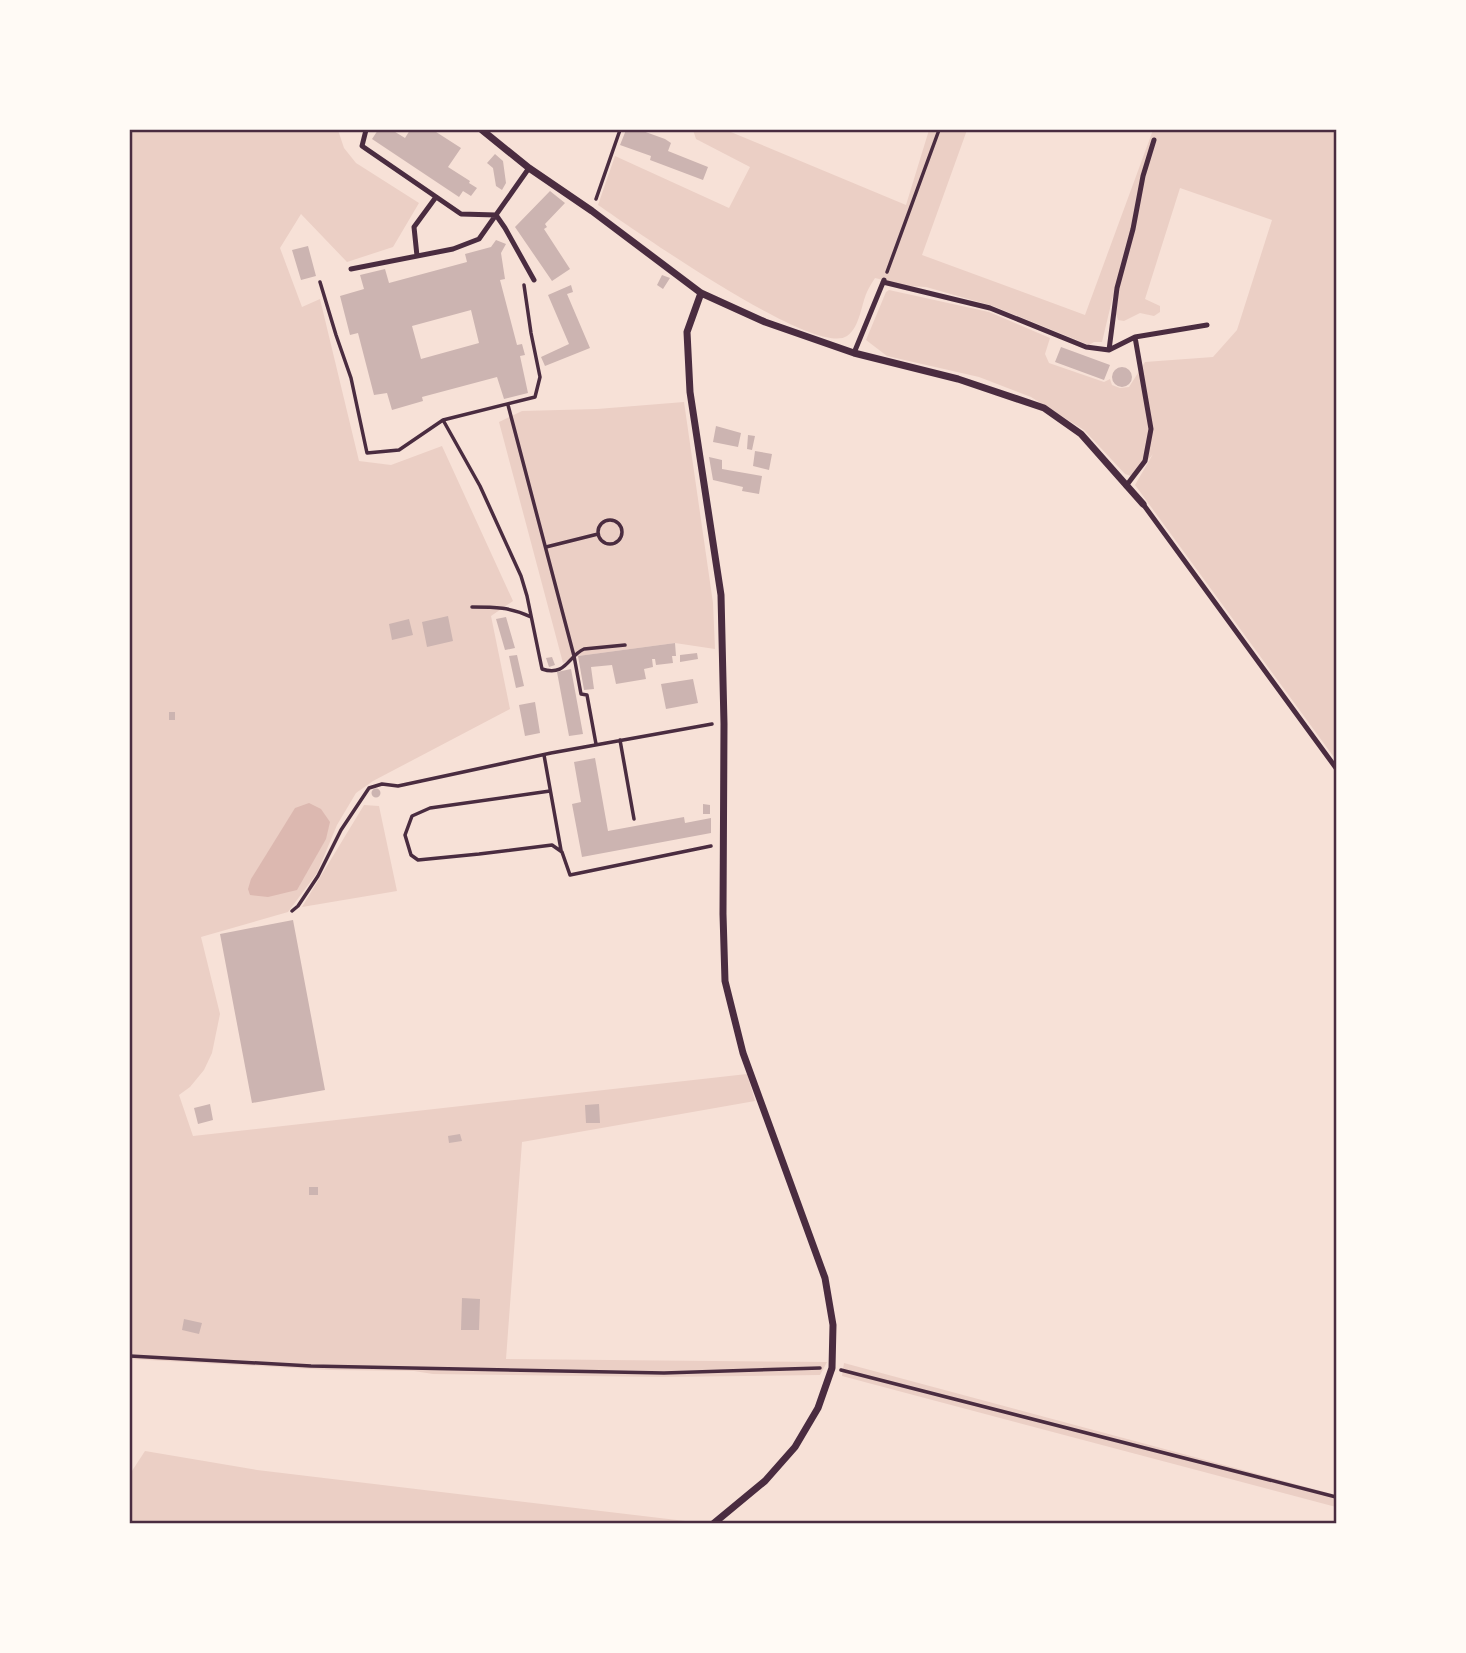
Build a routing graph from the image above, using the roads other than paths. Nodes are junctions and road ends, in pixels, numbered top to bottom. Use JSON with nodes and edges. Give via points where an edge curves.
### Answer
{"nodes":[{"id":1,"x":366,"y":130,"type":"edge"},
{"id":2,"x":482,"y":130,"type":"edge"},
{"id":3,"x":1154,"y":140,"type":"dead end"},
{"id":4,"x":529,"y":167,"type":"junction"},
{"id":5,"x":436,"y":197,"type":"junction"},
{"id":6,"x":496,"y":215,"type":"junction"},
{"id":7,"x":416,"y":256,"type":"junction"},
{"id":8,"x":351,"y":269,"type":"dead end"},
{"id":9,"x":534,"y":280,"type":"road end"},
{"id":10,"x":701,"y":293,"type":"junction"},
{"id":11,"x":1207,"y":325,"type":"dead end"},
{"id":12,"x":1135,"y":337,"type":"junction"},
{"id":13,"x":1109,"y":351,"type":"junction"},
{"id":14,"x":854,"y":353,"type":"junction"},
{"id":15,"x":1126,"y":486,"type":"junction"},
{"id":16,"x":1143,"y":504,"type":"joint"},
{"id":17,"x":1336,"y":768,"type":"edge"},
{"id":18,"x":713,"y":1524,"type":"edge"}],
"edges":[{"from":1,"to":5,"type":"lane","via":[[362,146]]},
{"from":2,"to":4,"type":"street"},
{"from":3,"to":13,"type":"lane","via":[[1117,288]]},
{"from":4,"to":6,"type":"lane"},
{"from":4,"to":10,"type":"street"},
{"from":5,"to":6,"type":"lane","via":[[461,214]]},
{"from":5,"to":7,"type":"lane","via":[[414,227]]},
{"from":6,"to":7,"type":"lane","via":[[479,239]]},
{"from":6,"to":9,"type":"lane"},
{"from":7,"to":8,"type":"lane"},
{"from":10,"to":14,"type":"street","via":[[765,322]]},
{"from":10,"to":18,"type":"street","via":[[687,332],[690,392],[721,595],[725,981],[743,1053],[825,1278],[833,1325],[832,1368],[818,1408],[795,1447],[765,1481]]},
{"from":11,"to":12,"type":"lane"},
{"from":12,"to":13,"type":"lane"},
{"from":12,"to":15,"type":"lane","via":[[1151,429],[1145,461]]},
{"from":13,"to":14,"type":"lane","via":[[1086,347],[990,308],[883,281]]},
{"from":14,"to":15,"type":"street","via":[[958,379],[1044,408],[1081,434]]},
{"from":15,"to":16,"type":"street"},
{"from":16,"to":17,"type":"lane"}]}
